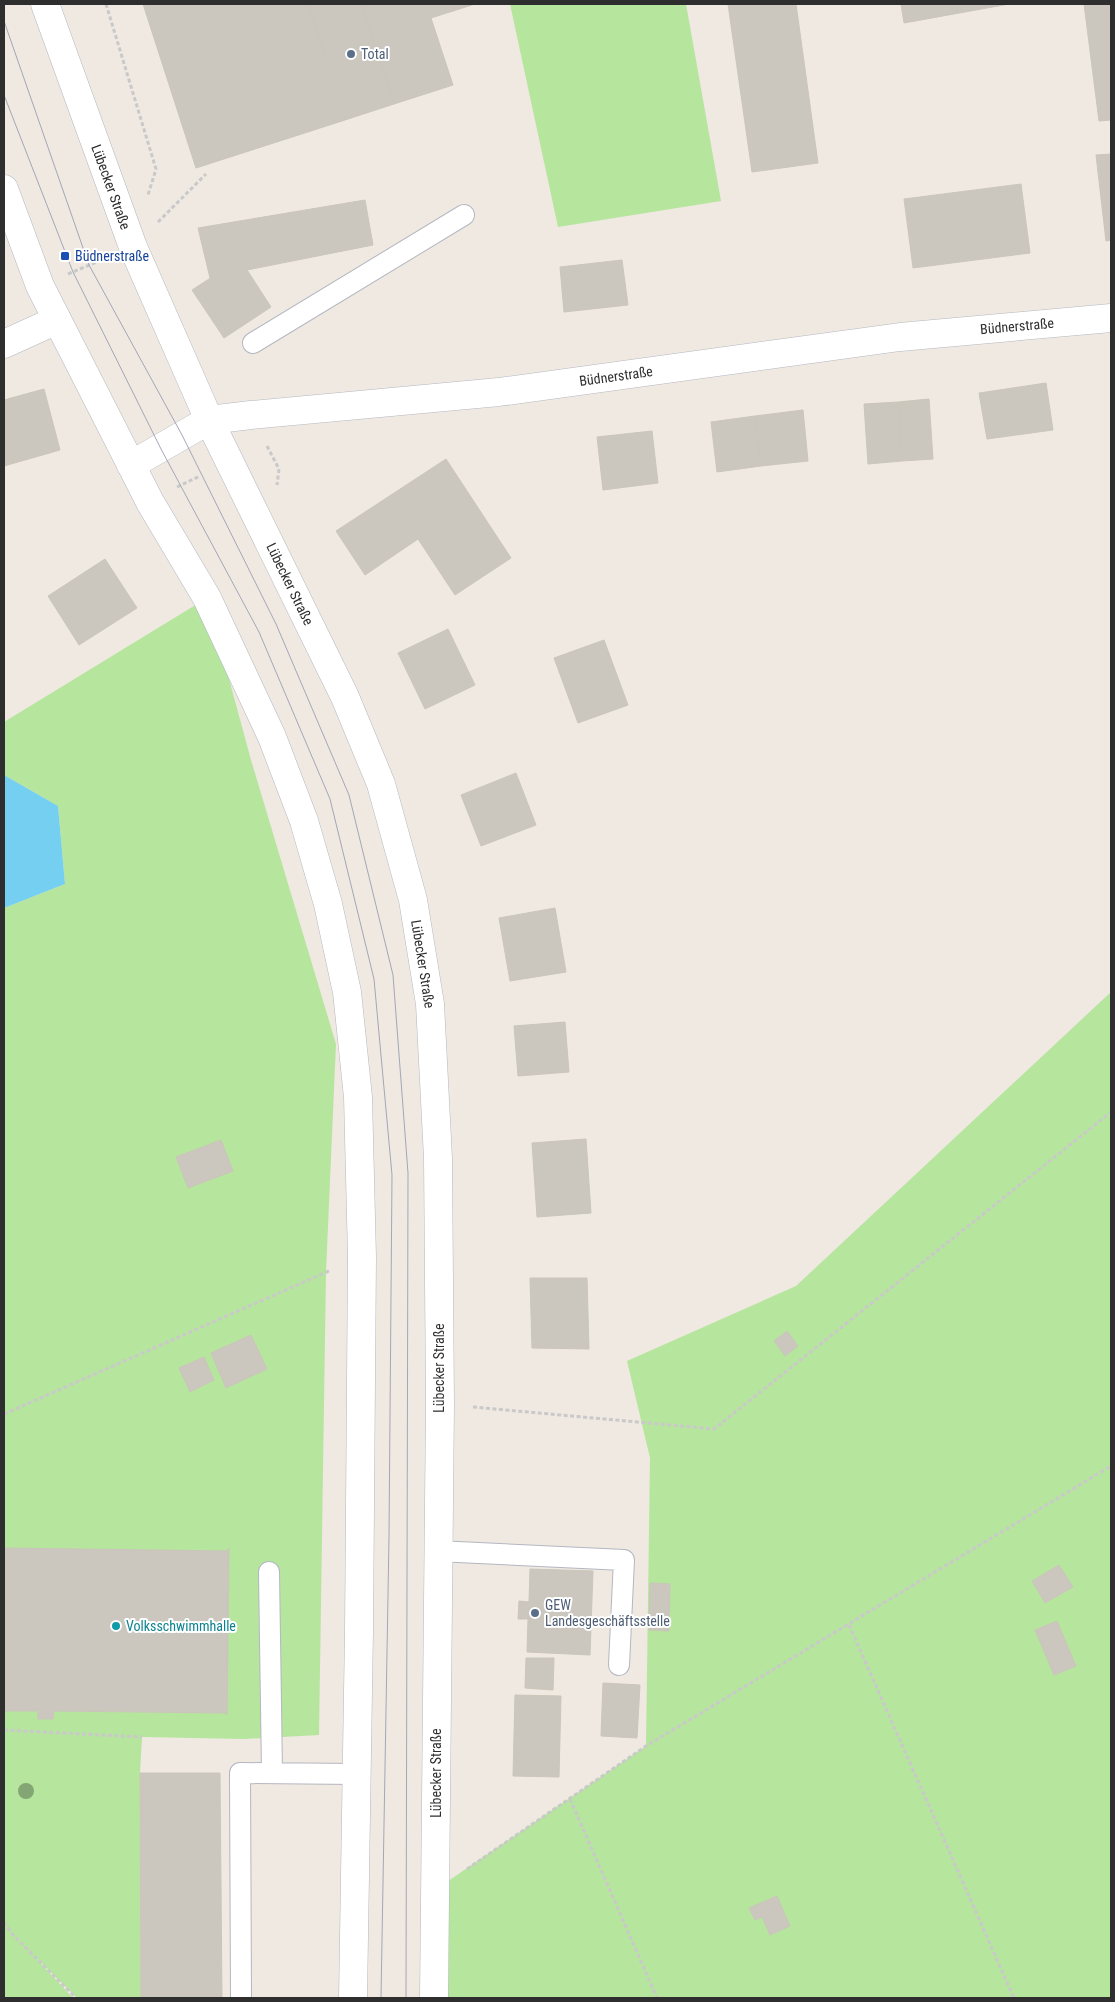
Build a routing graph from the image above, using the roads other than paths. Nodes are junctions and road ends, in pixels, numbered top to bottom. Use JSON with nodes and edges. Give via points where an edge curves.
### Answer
{"nodes":[{"id":1,"x":45,"y":4,"type":"edge"},
{"id":2,"x":4,"y":189,"type":"edge"},
{"id":3,"x":464,"y":215,"type":"dead end"},
{"id":4,"x":1111,"y":318,"type":"edge"},
{"id":5,"x":57,"y":320,"type":"junction"},
{"id":6,"x":253,"y":343,"type":"dead end"},
{"id":7,"x":4,"y":344,"type":"edge"},
{"id":8,"x":209,"y":420,"type":"junction"},
{"id":9,"x":131,"y":465,"type":"junction"},
{"id":10,"x":437,"y":1551,"type":"junction"},
{"id":11,"x":269,"y":1572,"type":"dead end"},
{"id":12,"x":619,"y":1665,"type":"dead end"},
{"id":13,"x":272,"y":1774,"type":"junction"},
{"id":14,"x":356,"y":1774,"type":"junction"},
{"id":15,"x":240,"y":1998,"type":"edge"},
{"id":16,"x":352,"y":1998,"type":"edge"},
{"id":17,"x":434,"y":1998,"type":"edge"}],
"edges":[{"from":1,"to":8,"type":"street","name":"Lübecker Straße","via":[[133,247]]},
{"from":2,"to":5,"type":"street","via":[[40,286]]},
{"from":3,"to":6,"type":"lane"},
{"from":4,"to":8,"type":"street","name":"Büdnerstraße","via":[[900,337],[499,392]]},
{"from":5,"to":7,"type":"street"},
{"from":5,"to":9,"type":"street"},
{"from":8,"to":9,"type":"street","name":"Büdnerstraße"},
{"from":8,"to":10,"type":"street","name":"Lübecker Straße","via":[[345,697],[380,784],[413,900],[430,1004],[438,1158],[440,1404]]},
{"from":9,"to":14,"type":"street","via":[[206,598],[272,737],[304,821],[328,904],[347,992],[358,1097],[362,1257]]},
{"from":10,"to":12,"type":"lane","via":[[624,1560]]},
{"from":10,"to":17,"type":"street","name":"Lübecker Straße"},
{"from":11,"to":13,"type":"lane"},
{"from":13,"to":14,"type":"lane"},
{"from":13,"to":15,"type":"lane","via":[[240,1773]]},
{"from":14,"to":16,"type":"street"}]}
